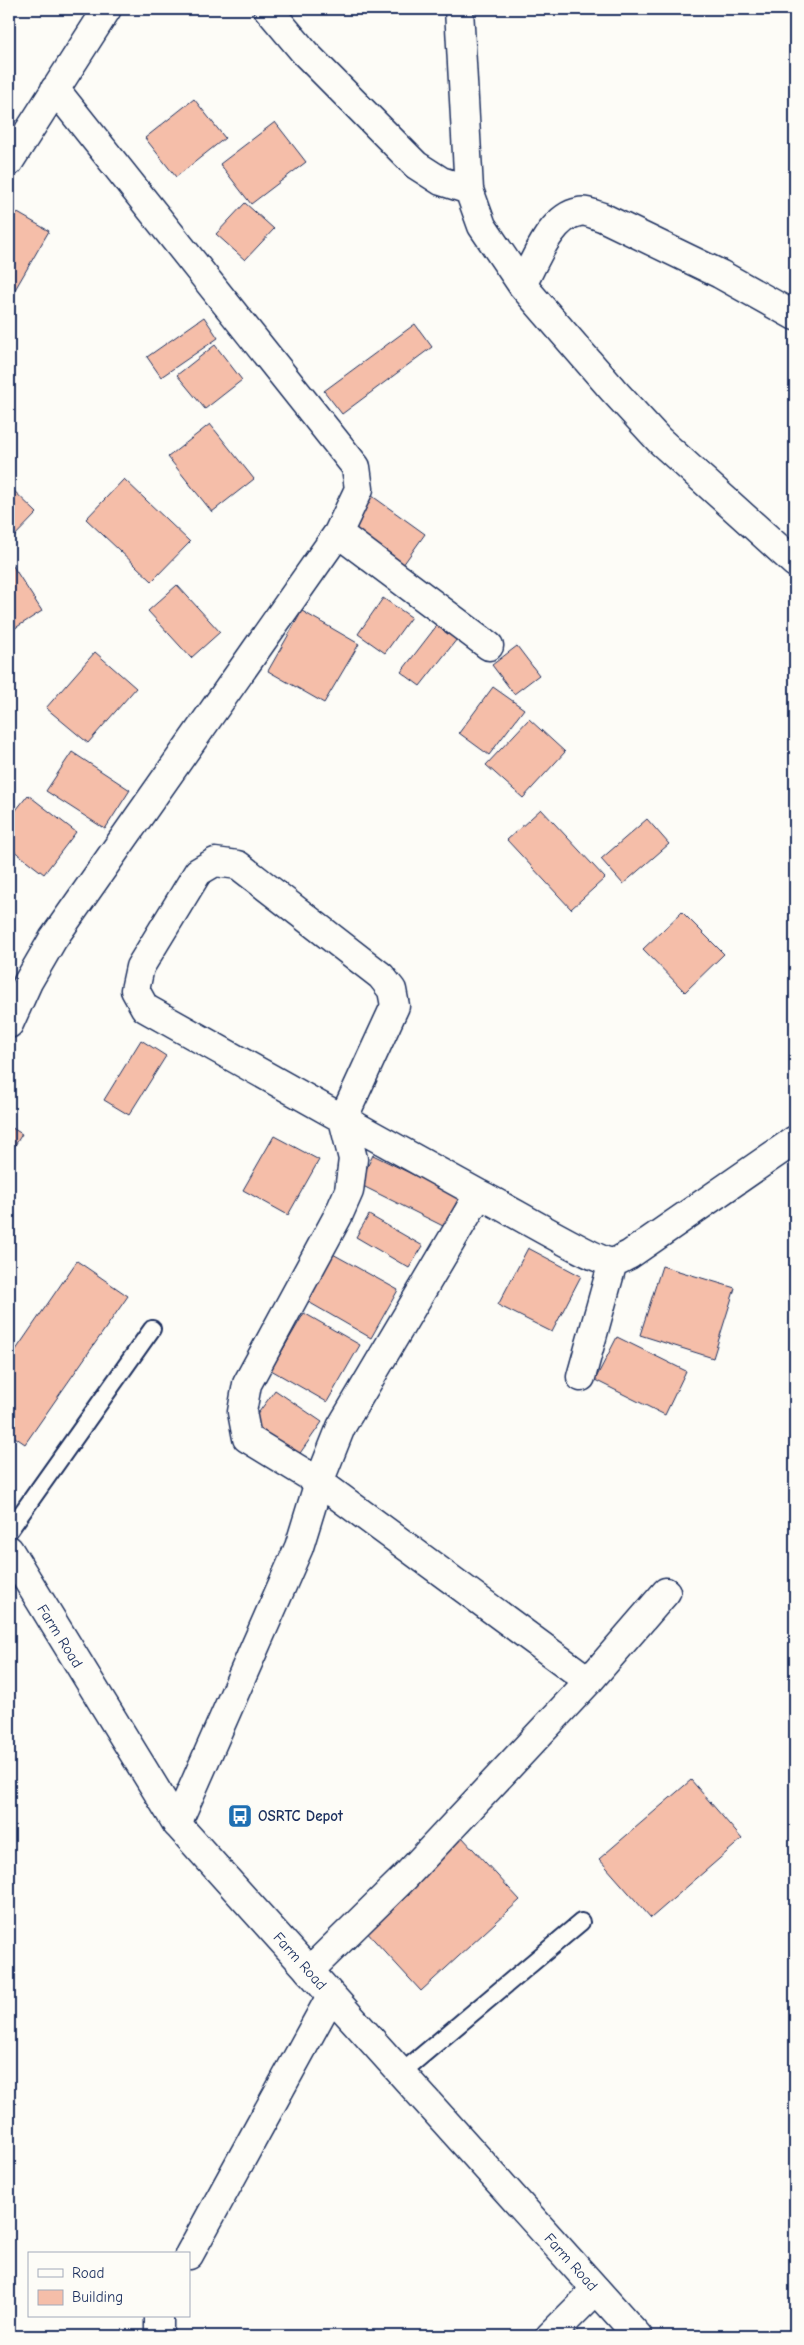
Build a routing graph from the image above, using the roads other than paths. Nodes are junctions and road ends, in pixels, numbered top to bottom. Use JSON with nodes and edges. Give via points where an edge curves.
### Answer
{"nodes":[{"id":1,"x":107,"y":9,"type":"edge"},
{"id":2,"x":268,"y":9,"type":"edge"},
{"id":3,"x":458,"y":9,"type":"edge"},
{"id":4,"x":55,"y":90,"type":"junction"},
{"id":5,"x":9,"y":162,"type":"edge"},
{"id":6,"x":469,"y":190,"type":"junction"},
{"id":7,"x":522,"y":285,"type":"junction"},
{"id":8,"x":795,"y":316,"type":"edge"},
{"id":9,"x":338,"y":533,"type":"junction"},
{"id":10,"x":795,"y":563,"type":"edge"},
{"id":11,"x":489,"y":646,"type":"dead end"},
{"id":12,"x":9,"y":1024,"type":"edge"},
{"id":13,"x":343,"y":1119,"type":"junction"},
{"id":14,"x":795,"y":1140,"type":"edge"},
{"id":15,"x":479,"y":1194,"type":"junction"},
{"id":16,"x":613,"y":1262,"type":"junction"},
{"id":17,"x":152,"y":1329,"type":"dead end"},
{"id":18,"x":581,"y":1377,"type":"dead end"},
{"id":19,"x":319,"y":1482,"type":"junction"},
{"id":20,"x":9,"y":1531,"type":"edge"},
{"id":21,"x":9,"y":1550,"type":"edge"},
{"id":22,"x":666,"y":1592,"type":"dead end"},
{"id":23,"x":589,"y":1681,"type":"junction"},
{"id":24,"x":177,"y":1824,"type":"junction"},
{"id":25,"x":581,"y":1922,"type":"dead end"},
{"id":26,"x":309,"y":1971,"type":"junction"},
{"id":27,"x":331,"y":1996,"type":"junction"},
{"id":28,"x":401,"y":2073,"type":"junction"},
{"id":29,"x":190,"y":2253,"type":"edge"},
{"id":30,"x":596,"y":2290,"type":"junction"},
{"id":31,"x":550,"y":2336,"type":"edge"},
{"id":32,"x":638,"y":2336,"type":"edge"}],
"edges":[{"from":1,"to":4,"type":"street"},
{"from":2,"to":6,"type":"street","via":[[305,53],[416,165],[442,181]]},
{"from":3,"to":6,"type":"street"},
{"from":4,"to":5,"type":"street"},
{"from":4,"to":9,"type":"street","via":[[356,467],[359,489]]},
{"from":6,"to":7,"type":"street","via":[[482,226]]},
{"from":7,"to":8,"type":"street","via":[[564,217],[581,211],[602,217],[720,274]]},
{"from":7,"to":10,"type":"street","via":[[659,440]]},
{"from":9,"to":11,"type":"street"},
{"from":9,"to":12,"type":"street","via":[[52,939]]},
{"from":13,"to":13,"type":"street","via":[[395,1006],[392,990],[381,976],[238,865],[215,862],[198,872],[140,967],[135,990],[145,1008]]},
{"from":13,"to":15,"type":"street"},
{"from":13,"to":19,"type":"street","via":[[353,1159],[349,1190],[247,1384],[242,1412],[247,1438]]},
{"from":14,"to":16,"type":"street","via":[[628,1255]]},
{"from":15,"to":16,"type":"street","via":[[594,1257]]},
{"from":15,"to":19,"type":"street","via":[[341,1427]]},
{"from":16,"to":18,"type":"street"},
{"from":17,"to":20,"type":"lane"},
{"from":19,"to":23,"type":"street"},
{"from":19,"to":24,"type":"street","via":[[299,1547]]},
{"from":21,"to":24,"type":"street","name":"Farm Road"},
{"from":22,"to":23,"type":"street"},
{"from":23,"to":26,"type":"street","via":[[405,1877]]},
{"from":24,"to":26,"type":"street","name":"Farm Road"},
{"from":25,"to":28,"type":"lane"},
{"from":26,"to":27,"type":"street","name":"Farm Road"},
{"from":27,"to":28,"type":"street","name":"Farm Road"},
{"from":27,"to":29,"type":"street"},
{"from":28,"to":30,"type":"street","name":"Farm Road"},
{"from":30,"to":31,"type":"street"},
{"from":30,"to":32,"type":"street","name":"Farm Road"}]}
